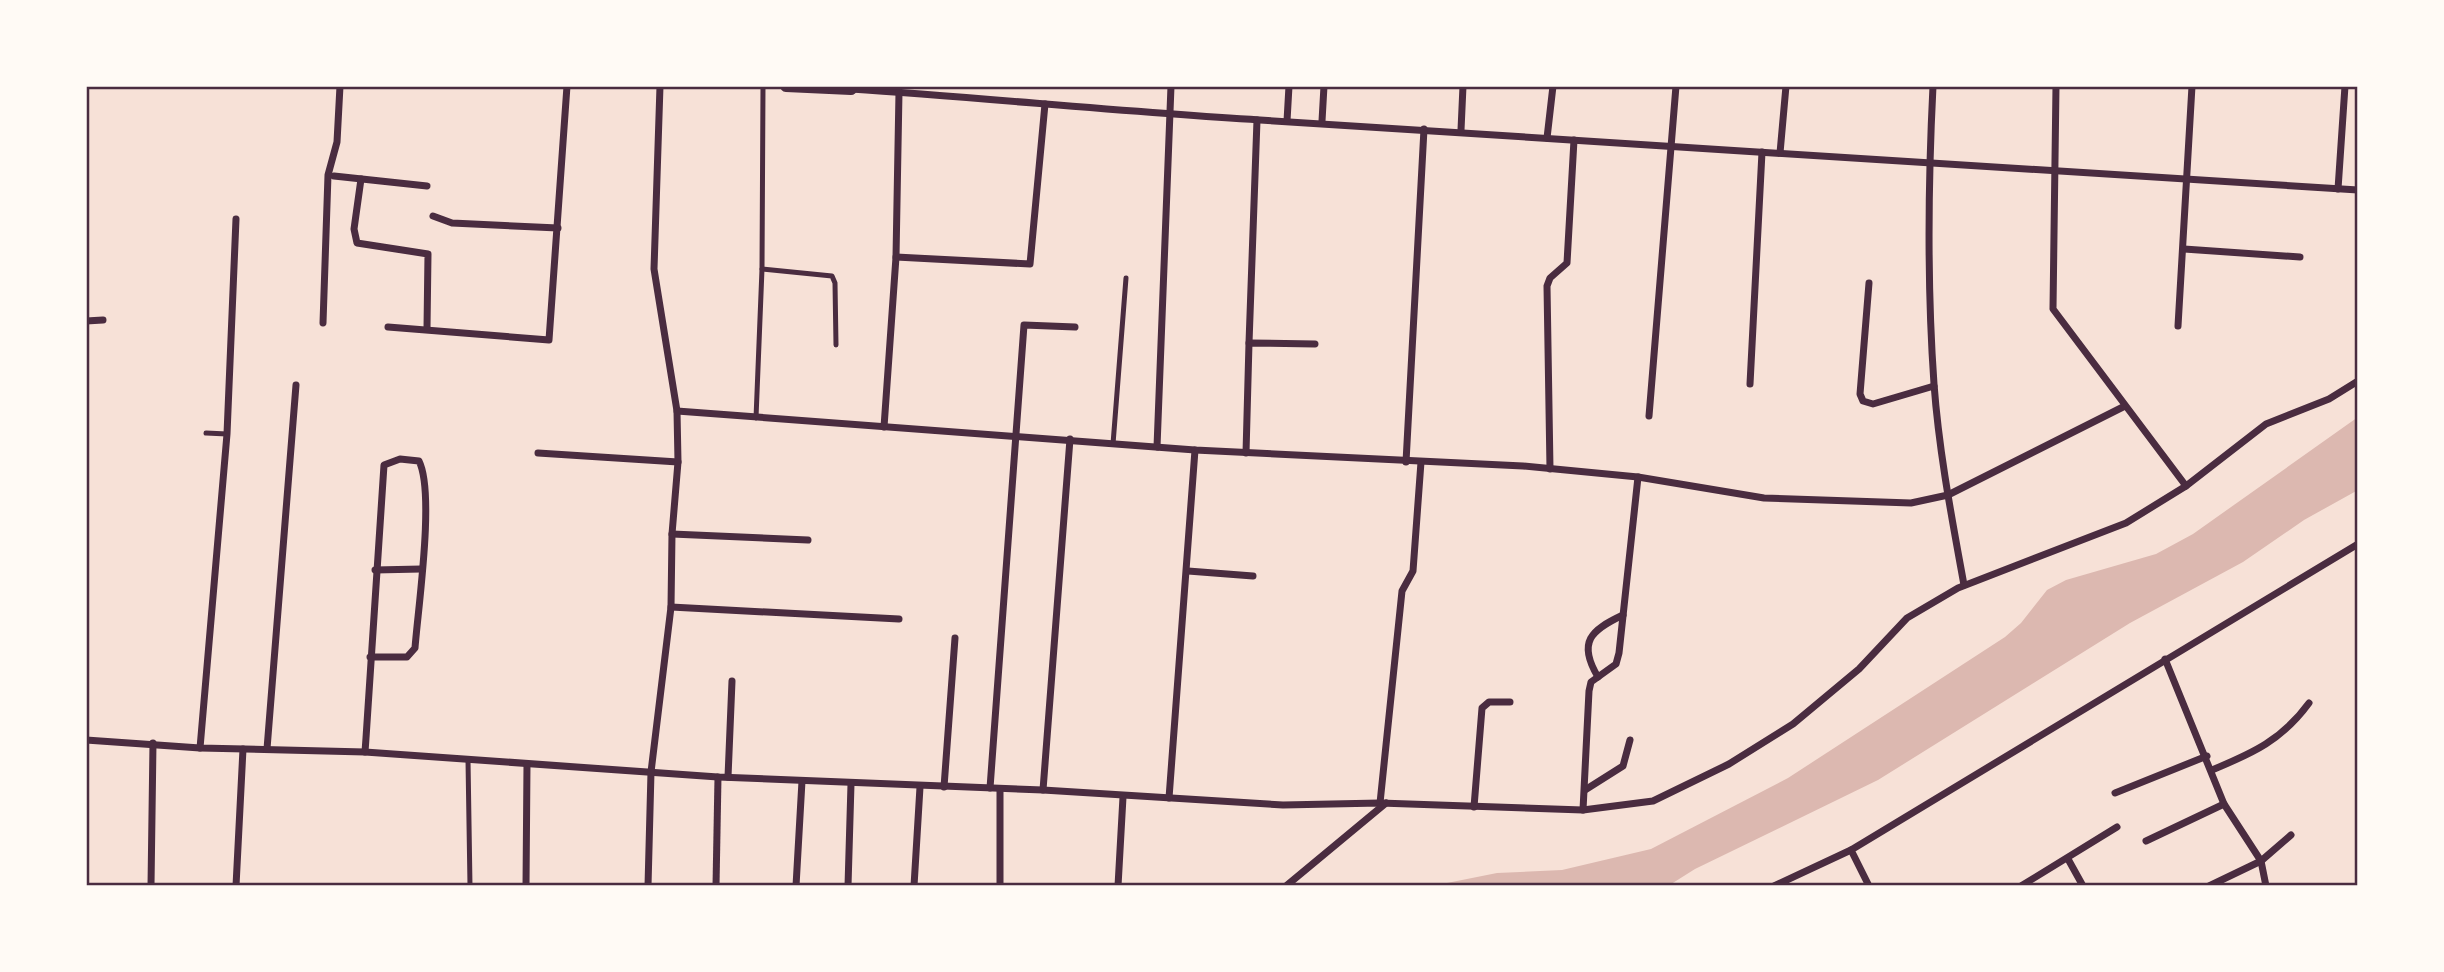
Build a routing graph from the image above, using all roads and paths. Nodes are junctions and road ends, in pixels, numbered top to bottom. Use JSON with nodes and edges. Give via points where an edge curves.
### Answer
{"nodes":[{"id":1,"x":340,"y":86,"type":"edge"},
{"id":2,"x":567,"y":86,"type":"edge"},
{"id":3,"x":660,"y":86,"type":"edge"},
{"id":4,"x":763,"y":86,"type":"edge"},
{"id":5,"x":786,"y":86,"type":"edge"},
{"id":6,"x":1171,"y":86,"type":"edge"},
{"id":7,"x":1289,"y":86,"type":"edge"},
{"id":8,"x":1324,"y":86,"type":"edge"},
{"id":9,"x":1463,"y":86,"type":"edge"},
{"id":10,"x":1553,"y":86,"type":"edge"},
{"id":11,"x":1676,"y":86,"type":"edge"},
{"id":12,"x":1787,"y":86,"type":"edge"},
{"id":13,"x":1933,"y":86,"type":"edge"},
{"id":14,"x":2056,"y":86,"type":"edge"},
{"id":15,"x":2192,"y":86,"type":"edge"},
{"id":16,"x":2345,"y":86,"type":"edge"},
{"id":17,"x":851,"y":87,"type":"edge"},
{"id":18,"x":916,"y":90,"type":"edge"},
{"id":19,"x":899,"y":92,"type":"junction"},
{"id":20,"x":1045,"y":104,"type":"junction"},
{"id":21,"x":1171,"y":112,"type":"junction"},
{"id":22,"x":1257,"y":120,"type":"junction"},
{"id":23,"x":1287,"y":121,"type":"junction"},
{"id":24,"x":1322,"y":121,"type":"junction"},
{"id":25,"x":1424,"y":129,"type":"junction"},
{"id":26,"x":1461,"y":130,"type":"junction"},
{"id":27,"x":1548,"y":138,"type":"junction"},
{"id":28,"x":1574,"y":140,"type":"junction"},
{"id":29,"x":1670,"y":148,"type":"junction"},
{"id":30,"x":1762,"y":152,"type":"junction"},
{"id":31,"x":1780,"y":153,"type":"junction"},
{"id":32,"x":1929,"y":163,"type":"junction"},
{"id":33,"x":2054,"y":171,"type":"junction"},
{"id":34,"x":334,"y":176,"type":"dead end"},
{"id":35,"x":360,"y":178,"type":"junction"},
{"id":36,"x":2188,"y":180,"type":"junction"},
{"id":37,"x":427,"y":186,"type":"dead end"},
{"id":38,"x":2337,"y":189,"type":"junction"},
{"id":39,"x":2358,"y":190,"type":"edge"},
{"id":40,"x":433,"y":216,"type":"dead end"},
{"id":41,"x":236,"y":219,"type":"dead end"},
{"id":42,"x":558,"y":228,"type":"junction"},
{"id":43,"x":2184,"y":249,"type":"junction"},
{"id":44,"x":896,"y":257,"type":"junction"},
{"id":45,"x":2300,"y":257,"type":"dead end"},
{"id":46,"x":762,"y":269,"type":"junction"},
{"id":47,"x":1125,"y":278,"type":"dead end"},
{"id":48,"x":1869,"y":283,"type":"dead end"},
{"id":49,"x":103,"y":320,"type":"dead end"},
{"id":50,"x":86,"y":321,"type":"edge"},
{"id":51,"x":323,"y":323,"type":"dead end"},
{"id":52,"x":2178,"y":326,"type":"dead end"},
{"id":53,"x":388,"y":327,"type":"dead end"},
{"id":54,"x":1075,"y":327,"type":"dead end"},
{"id":55,"x":426,"y":328,"type":"junction"},
{"id":56,"x":1249,"y":343,"type":"junction"},
{"id":57,"x":1315,"y":344,"type":"dead end"},
{"id":58,"x":836,"y":345,"type":"dead end"},
{"id":59,"x":2358,"y":381,"type":"edge"},
{"id":60,"x":1749,"y":384,"type":"dead end"},
{"id":61,"x":296,"y":385,"type":"dead end"},
{"id":62,"x":1934,"y":386,"type":"junction"},
{"id":63,"x":2123,"y":407,"type":"junction"},
{"id":64,"x":677,"y":411,"type":"junction"},
{"id":65,"x":1649,"y":416,"type":"dead end"},
{"id":66,"x":756,"y":418,"type":"junction"},
{"id":67,"x":884,"y":427,"type":"junction"},
{"id":68,"x":206,"y":433,"type":"dead end"},
{"id":69,"x":227,"y":434,"type":"junction"},
{"id":70,"x":1017,"y":435,"type":"junction"},
{"id":71,"x":1070,"y":439,"type":"junction"},
{"id":72,"x":1113,"y":444,"type":"junction"},
{"id":73,"x":1157,"y":447,"type":"junction"},
{"id":74,"x":1195,"y":450,"type":"junction"},
{"id":75,"x":538,"y":453,"type":"dead end"},
{"id":76,"x":1246,"y":453,"type":"junction"},
{"id":77,"x":678,"y":462,"type":"junction"},
{"id":78,"x":1406,"y":462,"type":"junction"},
{"id":79,"x":1421,"y":462,"type":"junction"},
{"id":80,"x":1550,"y":469,"type":"junction"},
{"id":81,"x":1638,"y":477,"type":"junction"},
{"id":82,"x":2186,"y":486,"type":"junction"},
{"id":83,"x":1948,"y":495,"type":"junction"},
{"id":84,"x":672,"y":534,"type":"junction"},
{"id":85,"x":808,"y":540,"type":"dead end"},
{"id":86,"x":2358,"y":544,"type":"edge"},
{"id":87,"x":421,"y":569,"type":"junction"},
{"id":88,"x":375,"y":570,"type":"junction"},
{"id":89,"x":1188,"y":571,"type":"junction"},
{"id":90,"x":1253,"y":576,"type":"dead end"},
{"id":91,"x":1964,"y":585,"type":"junction"},
{"id":92,"x":671,"y":607,"type":"junction"},
{"id":93,"x":1623,"y":615,"type":"junction"},
{"id":94,"x":899,"y":620,"type":"dead end"},
{"id":95,"x":956,"y":638,"type":"dead end"},
{"id":96,"x":370,"y":657,"type":"junction"},
{"id":97,"x":2165,"y":659,"type":"junction"},
{"id":98,"x":1598,"y":677,"type":"junction"},
{"id":99,"x":732,"y":681,"type":"dead end"},
{"id":100,"x":1510,"y":702,"type":"dead end"},
{"id":101,"x":2309,"y":703,"type":"dead end"},
{"id":102,"x":86,"y":740,"type":"edge"},
{"id":103,"x":1630,"y":740,"type":"dead end"},
{"id":104,"x":153,"y":743,"type":"junction"},
{"id":105,"x":200,"y":748,"type":"junction"},
{"id":106,"x":243,"y":749,"type":"junction"},
{"id":107,"x":267,"y":749,"type":"junction"},
{"id":108,"x":365,"y":752,"type":"junction"},
{"id":109,"x":2207,"y":756,"type":"junction"},
{"id":110,"x":468,"y":760,"type":"junction"},
{"id":111,"x":527,"y":764,"type":"junction"},
{"id":112,"x":2212,"y":770,"type":"junction"},
{"id":113,"x":651,"y":772,"type":"junction"},
{"id":114,"x":718,"y":777,"type":"junction"},
{"id":115,"x":728,"y":777,"type":"junction"},
{"id":116,"x":802,"y":781,"type":"junction"},
{"id":117,"x":851,"y":784,"type":"junction"},
{"id":118,"x":920,"y":787,"type":"junction"},
{"id":119,"x":944,"y":787,"type":"junction"},
{"id":120,"x":990,"y":788,"type":"junction"},
{"id":121,"x":1000,"y":789,"type":"junction"},
{"id":122,"x":1043,"y":790,"type":"junction"},
{"id":123,"x":1585,"y":790,"type":"junction"},
{"id":124,"x":2115,"y":793,"type":"dead end"},
{"id":125,"x":1123,"y":797,"type":"junction"},
{"id":126,"x":1169,"y":798,"type":"junction"},
{"id":127,"x":1383,"y":803,"type":"junction"},
{"id":128,"x":2224,"y":804,"type":"junction"},
{"id":129,"x":1474,"y":807,"type":"junction"},
{"id":130,"x":1583,"y":810,"type":"junction"},
{"id":131,"x":2117,"y":827,"type":"dead end"},
{"id":132,"x":2291,"y":835,"type":"dead end"},
{"id":133,"x":2146,"y":841,"type":"dead end"},
{"id":134,"x":1851,"y":849,"type":"junction"},
{"id":135,"x":2068,"y":859,"type":"junction"},
{"id":136,"x":2261,"y":861,"type":"junction"},
{"id":137,"x":151,"y":886,"type":"edge"},
{"id":138,"x":236,"y":886,"type":"edge"},
{"id":139,"x":470,"y":886,"type":"edge"},
{"id":140,"x":526,"y":886,"type":"edge"},
{"id":141,"x":648,"y":886,"type":"edge"},
{"id":142,"x":716,"y":886,"type":"edge"},
{"id":143,"x":796,"y":886,"type":"edge"},
{"id":144,"x":848,"y":886,"type":"edge"},
{"id":145,"x":914,"y":886,"type":"edge"},
{"id":146,"x":1000,"y":886,"type":"edge"},
{"id":147,"x":1118,"y":886,"type":"edge"},
{"id":148,"x":1286,"y":886,"type":"edge"},
{"id":149,"x":1774,"y":886,"type":"edge"},
{"id":150,"x":1869,"y":886,"type":"edge"},
{"id":151,"x":2021,"y":886,"type":"edge"},
{"id":152,"x":2083,"y":886,"type":"edge"},
{"id":153,"x":2209,"y":886,"type":"edge"},
{"id":154,"x":2266,"y":886,"type":"edge"}],
"edges":[{"from":1,"to":51,"type":"street","via":[[337,142],[328,175]]},
{"from":2,"to":42,"type":"street"},
{"from":3,"to":64,"type":"street","via":[[654,269]]},
{"from":4,"to":46,"type":"lane"},
{"from":5,"to":17,"type":"street"},
{"from":6,"to":21,"type":"street"},
{"from":7,"to":23,"type":"street"},
{"from":8,"to":24,"type":"street"},
{"from":9,"to":26,"type":"street"},
{"from":10,"to":27,"type":"street"},
{"from":11,"to":29,"type":"street"},
{"from":12,"to":31,"type":"street"},
{"from":13,"to":32,"type":"street"},
{"from":14,"to":33,"type":"street"},
{"from":15,"to":36,"type":"street"},
{"from":16,"to":38,"type":"street"},
{"from":17,"to":19,"type":"street"},
{"from":18,"to":19,"type":"street"},
{"from":18,"to":20,"type":"street"},
{"from":19,"to":44,"type":"street"},
{"from":20,"to":21,"type":"street"},
{"from":20,"to":44,"type":"street","via":[[1030,264]]},
{"from":21,"to":22,"type":"street"},
{"from":21,"to":73,"type":"street"},
{"from":22,"to":23,"type":"street"},
{"from":22,"to":56,"type":"street"},
{"from":23,"to":24,"type":"street"},
{"from":24,"to":25,"type":"street"},
{"from":25,"to":26,"type":"street"},
{"from":25,"to":78,"type":"street"},
{"from":26,"to":27,"type":"street"},
{"from":27,"to":28,"type":"street"},
{"from":28,"to":29,"type":"street"},
{"from":28,"to":80,"type":"street","via":[[1567,263],[1547,286]]},
{"from":29,"to":30,"type":"street"},
{"from":29,"to":65,"type":"street"},
{"from":30,"to":31,"type":"street"},
{"from":30,"to":60,"type":"street"},
{"from":31,"to":32,"type":"street"},
{"from":32,"to":33,"type":"street"},
{"from":32,"to":62,"type":"street"},
{"from":33,"to":36,"type":"street"},
{"from":33,"to":63,"type":"street","via":[[2053,309]]},
{"from":34,"to":35,"type":"street"},
{"from":35,"to":37,"type":"street"},
{"from":35,"to":55,"type":"street","via":[[356,243],[428,254]]},
{"from":36,"to":38,"type":"street"},
{"from":36,"to":43,"type":"street"},
{"from":38,"to":39,"type":"street"},
{"from":40,"to":42,"type":"street","via":[[452,223]]},
{"from":41,"to":69,"type":"street"},
{"from":42,"to":55,"type":"street","via":[[549,340]]},
{"from":43,"to":45,"type":"street"},
{"from":43,"to":52,"type":"street"},
{"from":44,"to":67,"type":"street"},
{"from":46,"to":58,"type":"lane","via":[[832,276]]},
{"from":46,"to":66,"type":"lane"},
{"from":47,"to":72,"type":"lane"},
{"from":48,"to":62,"type":"street","via":[[1863,401],[1873,404]]},
{"from":49,"to":50,"type":"street"},
{"from":53,"to":55,"type":"street"},
{"from":54,"to":70,"type":"street","via":[[1024,325]]},
{"from":56,"to":57,"type":"street"},
{"from":56,"to":76,"type":"street"},
{"from":59,"to":82,"type":"street","via":[[2329,399],[2266,424]]},
{"from":61,"to":107,"type":"street"},
{"from":62,"to":83,"type":"street"},
{"from":63,"to":82,"type":"street"},
{"from":63,"to":83,"type":"street"},
{"from":64,"to":66,"type":"street"},
{"from":64,"to":77,"type":"street"},
{"from":66,"to":67,"type":"street"},
{"from":67,"to":70,"type":"street"},
{"from":68,"to":69,"type":"lane"},
{"from":69,"to":105,"type":"street"},
{"from":70,"to":71,"type":"street"},
{"from":70,"to":120,"type":"street"},
{"from":71,"to":72,"type":"street"},
{"from":71,"to":122,"type":"street"},
{"from":72,"to":73,"type":"street"},
{"from":73,"to":74,"type":"street"},
{"from":74,"to":76,"type":"street"},
{"from":74,"to":89,"type":"street"},
{"from":75,"to":77,"type":"street"},
{"from":76,"to":78,"type":"street"},
{"from":77,"to":84,"type":"street"},
{"from":78,"to":79,"type":"street"},
{"from":79,"to":80,"type":"street"},
{"from":79,"to":127,"type":"street","via":[[1413,570],[1402,591]]},
{"from":80,"to":81,"type":"street"},
{"from":81,"to":83,"type":"street","via":[[1764,498],[1911,503]]},
{"from":81,"to":93,"type":"street"},
{"from":82,"to":91,"type":"street","via":[[2126,523]]},
{"from":83,"to":91,"type":"street"},
{"from":84,"to":85,"type":"street"},
{"from":84,"to":92,"type":"street"},
{"from":86,"to":97,"type":"street"},
{"from":87,"to":88,"type":"street"},
{"from":87,"to":88,"type":"street","via":[[424,471],[419,461],[411,458],[384,465]]},
{"from":87,"to":96,"type":"street","via":[[415,648],[407,657]]},
{"from":88,"to":96,"type":"street"},
{"from":89,"to":90,"type":"street"},
{"from":89,"to":126,"type":"street"},
{"from":91,"to":130,"type":"street","via":[[1907,618],[1859,669],[1793,724],[1729,764],[1653,801]]},
{"from":92,"to":94,"type":"street"},
{"from":92,"to":113,"type":"street"},
{"from":93,"to":98,"type":"street","via":[[1616,664]]},
{"from":93,"to":98,"type":"street","via":[[1599,626],[1590,636],[1588,653]]},
{"from":95,"to":119,"type":"street"},
{"from":96,"to":108,"type":"street"},
{"from":97,"to":109,"type":"street"},
{"from":97,"to":134,"type":"street"},
{"from":98,"to":123,"type":"street","via":[[1589,691]]},
{"from":99,"to":115,"type":"street"},
{"from":100,"to":129,"type":"street","via":[[1489,702],[1482,708]]},
{"from":101,"to":112,"type":"street","via":[[2292,726],[2257,751]]},
{"from":102,"to":104,"type":"street"},
{"from":103,"to":123,"type":"street","via":[[1623,766]]},
{"from":104,"to":105,"type":"street"},
{"from":104,"to":137,"type":"street"},
{"from":105,"to":106,"type":"street"},
{"from":106,"to":107,"type":"street"},
{"from":106,"to":138,"type":"street"},
{"from":107,"to":108,"type":"street"},
{"from":108,"to":110,"type":"street"},
{"from":109,"to":112,"type":"street"},
{"from":109,"to":124,"type":"street"},
{"from":110,"to":111,"type":"street"},
{"from":110,"to":139,"type":"lane"},
{"from":111,"to":113,"type":"street"},
{"from":111,"to":140,"type":"street"},
{"from":112,"to":128,"type":"street"},
{"from":113,"to":114,"type":"street"},
{"from":113,"to":141,"type":"street"},
{"from":114,"to":115,"type":"street"},
{"from":114,"to":142,"type":"street"},
{"from":115,"to":116,"type":"street"},
{"from":116,"to":117,"type":"street"},
{"from":116,"to":143,"type":"street"},
{"from":117,"to":118,"type":"street"},
{"from":117,"to":144,"type":"street"},
{"from":118,"to":119,"type":"street"},
{"from":118,"to":145,"type":"street"},
{"from":119,"to":120,"type":"street"},
{"from":120,"to":121,"type":"street"},
{"from":121,"to":122,"type":"street"},
{"from":121,"to":146,"type":"street"},
{"from":122,"to":125,"type":"street"},
{"from":123,"to":130,"type":"street"},
{"from":125,"to":126,"type":"street"},
{"from":125,"to":147,"type":"street"},
{"from":126,"to":127,"type":"street","via":[[1283,805]]},
{"from":127,"to":129,"type":"street"},
{"from":127,"to":148,"type":"street"},
{"from":128,"to":133,"type":"street"},
{"from":128,"to":136,"type":"street"},
{"from":129,"to":130,"type":"street"},
{"from":131,"to":135,"type":"street"},
{"from":132,"to":136,"type":"street"},
{"from":134,"to":149,"type":"street"},
{"from":134,"to":150,"type":"street"},
{"from":135,"to":151,"type":"street"},
{"from":135,"to":152,"type":"street"},
{"from":136,"to":153,"type":"street"},
{"from":136,"to":154,"type":"street"}]}
